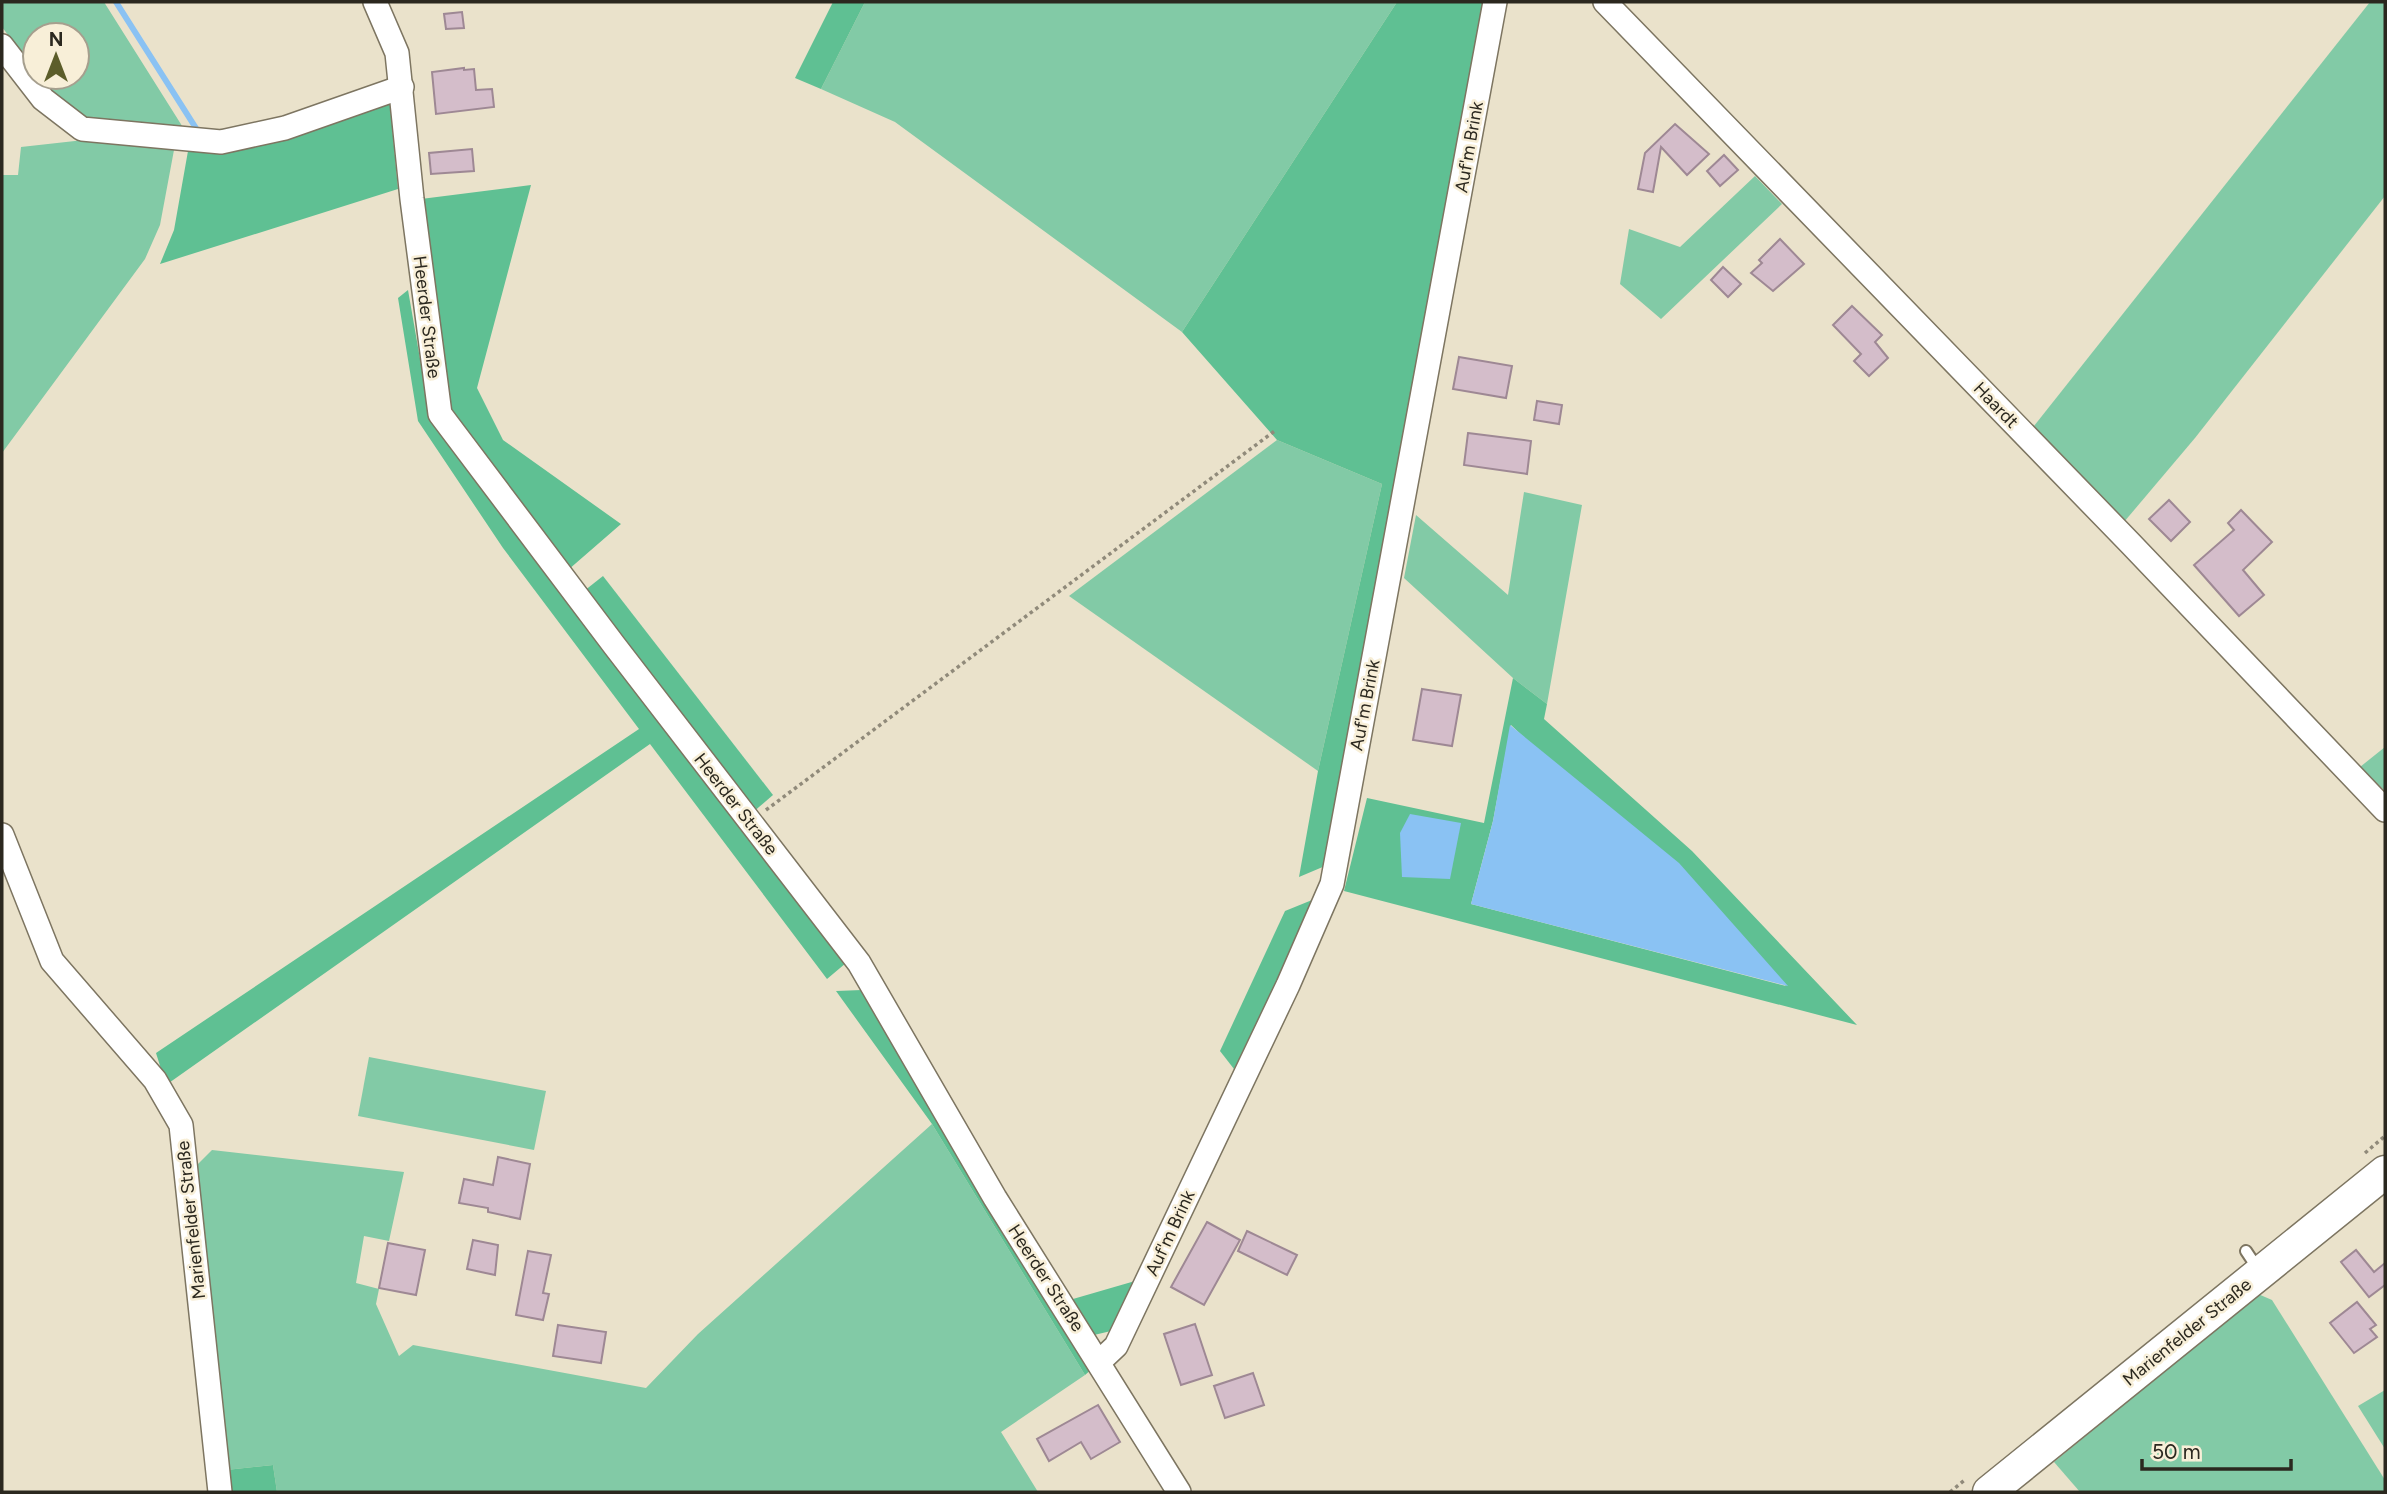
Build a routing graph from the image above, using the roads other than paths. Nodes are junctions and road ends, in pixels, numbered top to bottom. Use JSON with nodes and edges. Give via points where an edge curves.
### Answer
{"nodes":[{"id":1,"x":375,"y":2,"type":"edge"},
{"id":2,"x":1495,"y":2,"type":"edge"},
{"id":3,"x":1605,"y":2,"type":"edge"},
{"id":4,"x":2,"y":46,"type":"edge"},
{"id":5,"x":402,"y":87,"type":"junction"},
{"id":6,"x":2385,"y":810,"type":"edge"},
{"id":7,"x":2,"y":835,"type":"edge"},
{"id":8,"x":2385,"y":1172,"type":"edge"},
{"id":9,"x":1099,"y":1362,"type":"junction"},
{"id":10,"x":220,"y":1492,"type":"edge"},
{"id":11,"x":1179,"y":1492,"type":"edge"},
{"id":12,"x":1989,"y":1492,"type":"edge"}],
"edges":[{"from":1,"to":5,"type":"street","name":"Heerder Straße","via":[[397,53]]},
{"from":2,"to":9,"type":"street","name":"Auf'm Brink","via":[[1332,884],[1116,1346]]},
{"from":3,"to":6,"type":"street","name":"Haardt"},
{"from":4,"to":5,"type":"street","via":[[43,99],[82,129],[220,142],[285,128]]},
{"from":5,"to":9,"type":"street","name":"Heerder Straße","via":[[440,414],[859,963],[995,1198]]},
{"from":7,"to":10,"type":"street","name":"Marienfelder Straße","via":[[52,961],[155,1080],[181,1125]]},
{"from":8,"to":12,"type":"main road","name":"Marienfelder Straße","via":[[2253,1262]]},
{"from":9,"to":11,"type":"street","name":"Heerder Straße"}]}
